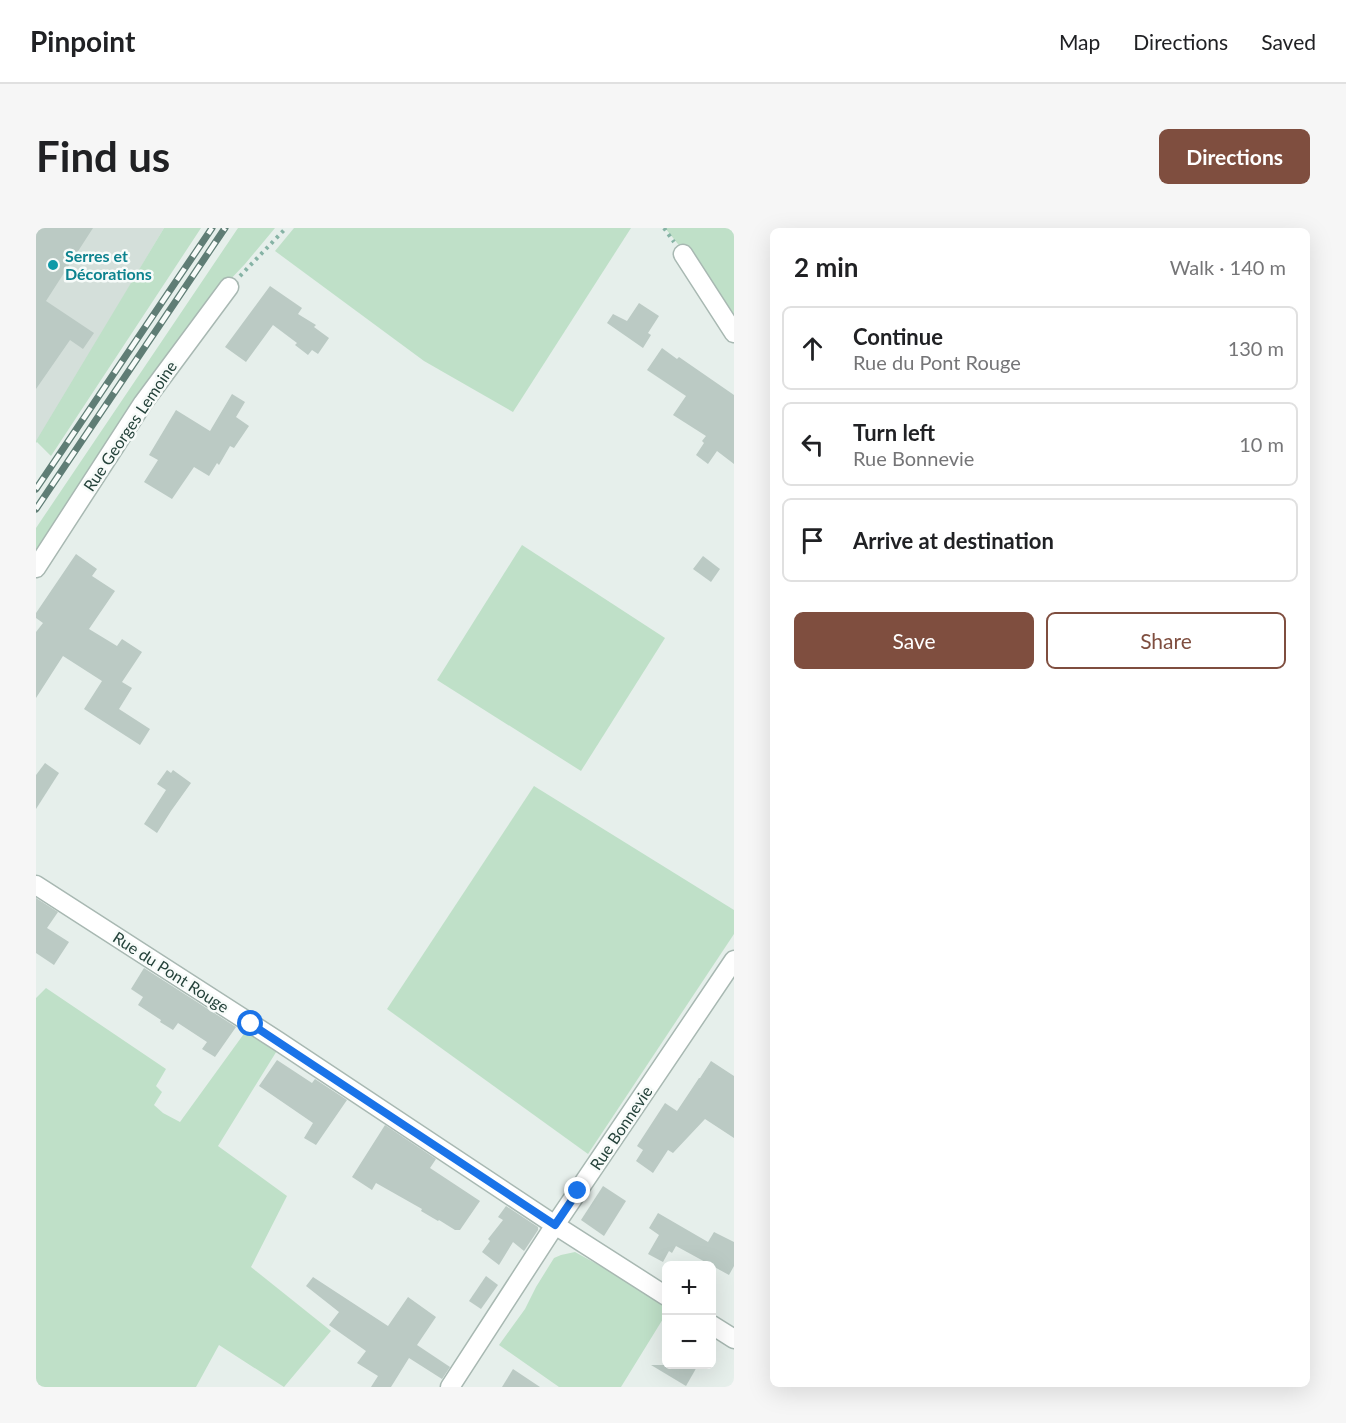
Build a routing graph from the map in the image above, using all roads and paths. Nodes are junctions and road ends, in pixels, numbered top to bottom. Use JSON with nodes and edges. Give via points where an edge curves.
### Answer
{"nodes":[{"id":1,"x":286,"y":228,"type":"edge"},
{"id":2,"x":683,"y":254,"type":"dead end"},
{"id":3,"x":229,"y":287,"type":"joint"},
{"id":4,"x":734,"y":333,"type":"edge"},
{"id":5,"x":36,"y":568,"type":"edge"},
{"id":6,"x":36,"y":885,"type":"edge"},
{"id":7,"x":734,"y":960,"type":"edge"},
{"id":8,"x":555,"y":1225,"type":"junction"},
{"id":9,"x":662,"y":1293,"type":"edge"},
{"id":10,"x":716,"y":1328,"type":"edge"},
{"id":11,"x":734,"y":1339,"type":"edge"},
{"id":12,"x":450,"y":1387,"type":"edge"}],
"edges":[{"from":1,"to":3,"type":"path"},
{"from":2,"to":4,"type":"street"},
{"from":3,"to":5,"type":"street","name":"Rue Georges Lemoine","via":[[143,403]]},
{"from":6,"to":8,"type":"street","name":"Rue du Pont Rouge"},
{"from":7,"to":8,"type":"street","name":"Rue Bonnevie"},
{"from":8,"to":9,"type":"street","name":"Rue du Pont Rouge"},
{"from":8,"to":12,"type":"street","name":"Rue Bonnevie"},
{"from":10,"to":11,"type":"street"}]}
